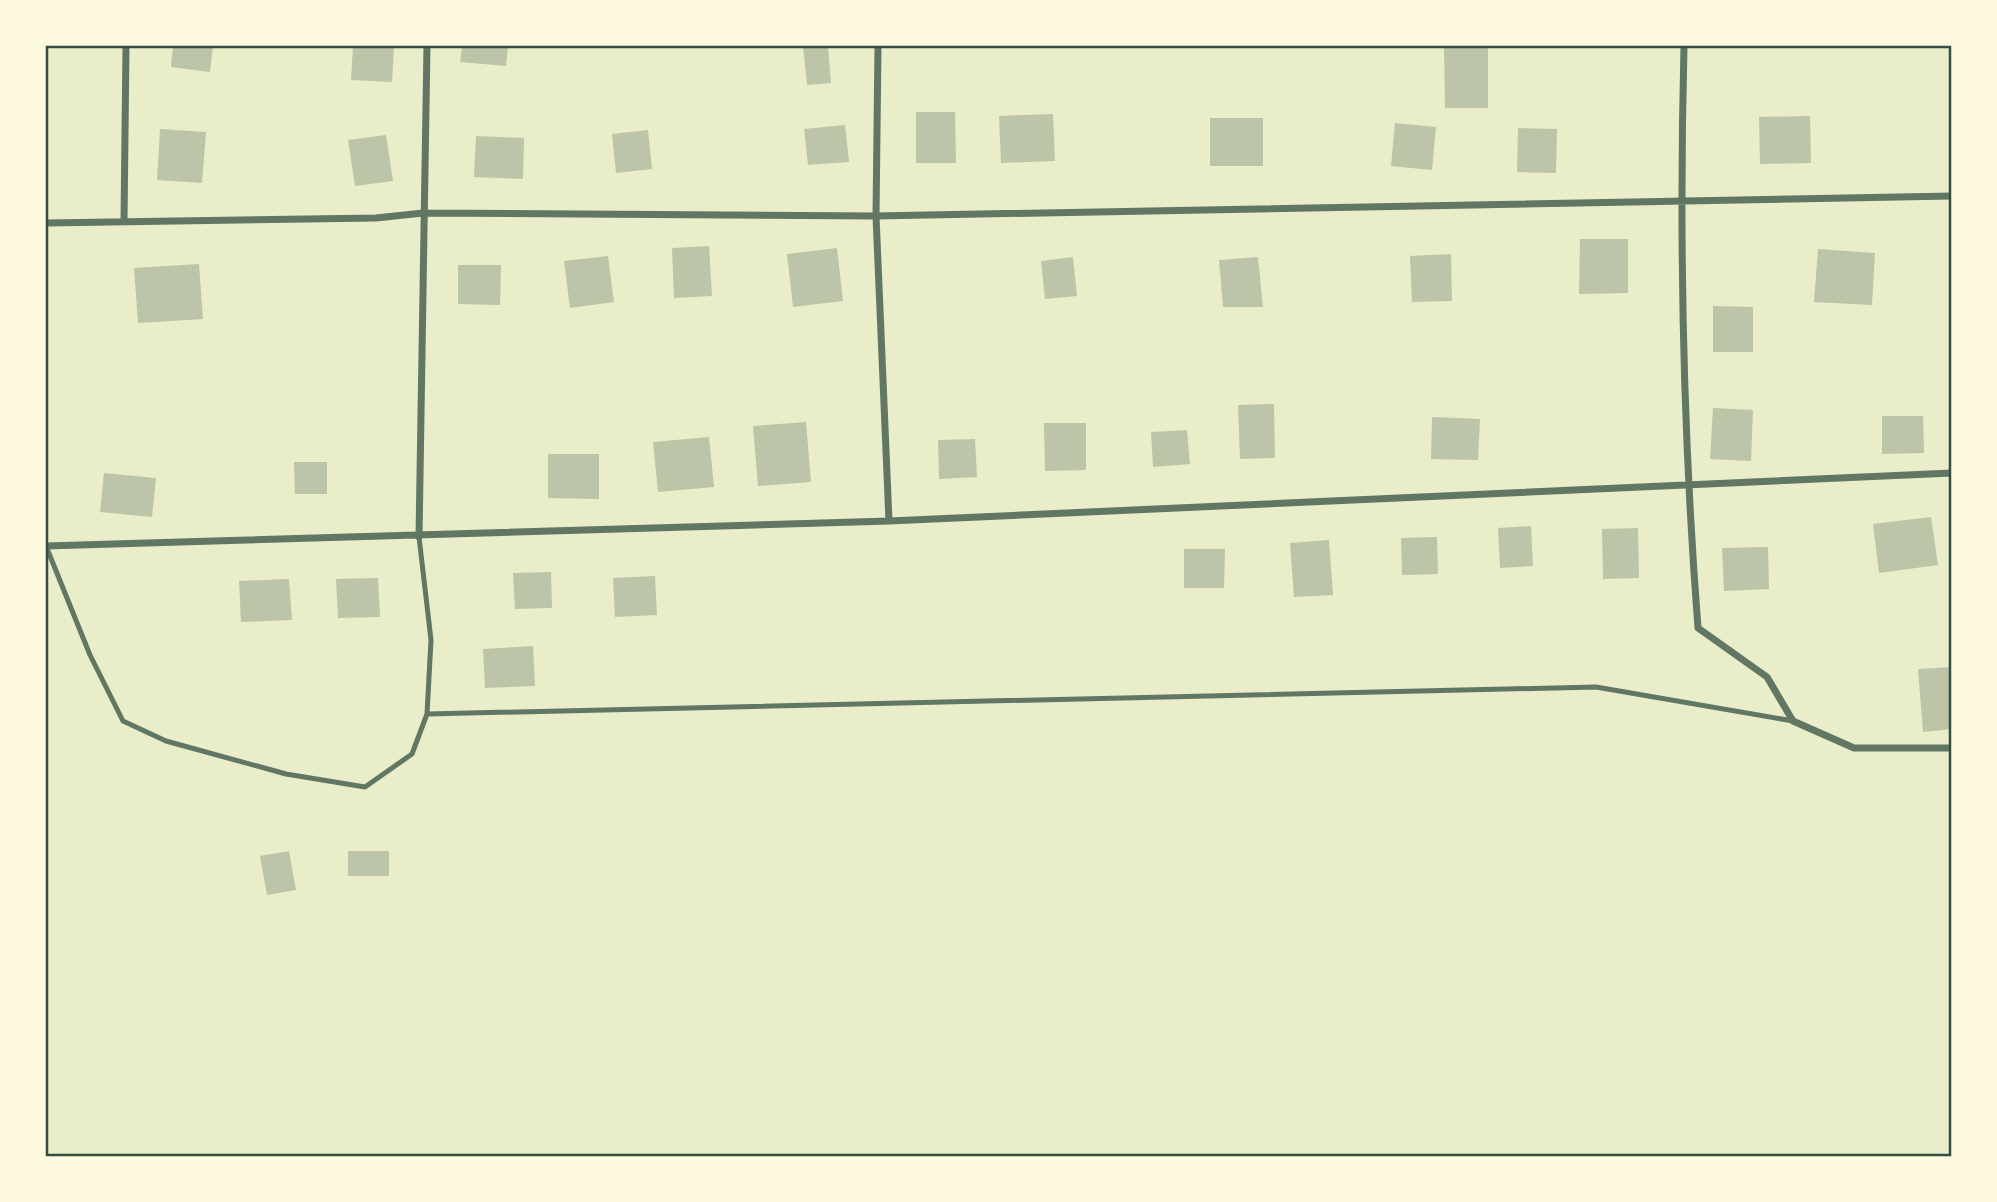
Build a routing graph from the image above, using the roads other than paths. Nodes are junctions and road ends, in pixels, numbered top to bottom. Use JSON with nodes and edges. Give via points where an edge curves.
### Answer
{"nodes":[{"id":1,"x":126,"y":46,"type":"edge"},
{"id":2,"x":427,"y":46,"type":"edge"},
{"id":3,"x":878,"y":46,"type":"edge"},
{"id":4,"x":1684,"y":46,"type":"edge"},
{"id":5,"x":1951,"y":196,"type":"edge"},
{"id":6,"x":1680,"y":203,"type":"junction"},
{"id":7,"x":423,"y":213,"type":"junction"},
{"id":8,"x":876,"y":216,"type":"junction"},
{"id":9,"x":124,"y":221,"type":"junction"},
{"id":10,"x":46,"y":223,"type":"edge"},
{"id":11,"x":1951,"y":473,"type":"edge"},
{"id":12,"x":1687,"y":484,"type":"junction"},
{"id":13,"x":889,"y":521,"type":"junction"},
{"id":14,"x":419,"y":537,"type":"junction"},
{"id":15,"x":46,"y":546,"type":"edge"},
{"id":16,"x":427,"y":714,"type":"junction"},
{"id":17,"x":1793,"y":721,"type":"junction"},
{"id":18,"x":1951,"y":748,"type":"edge"}],
"edges":[{"from":1,"to":9,"type":"street"},
{"from":2,"to":7,"type":"street"},
{"from":3,"to":8,"type":"street"},
{"from":4,"to":6,"type":"street"},
{"from":5,"to":6,"type":"street"},
{"from":6,"to":8,"type":"street"},
{"from":6,"to":12,"type":"street"},
{"from":7,"to":8,"type":"street"},
{"from":7,"to":9,"type":"street","via":[[376,218]]},
{"from":7,"to":14,"type":"street"},
{"from":8,"to":13,"type":"street"},
{"from":9,"to":10,"type":"street"},
{"from":11,"to":12,"type":"street"},
{"from":12,"to":13,"type":"street"},
{"from":12,"to":17,"type":"street","via":[[1698,628],[1767,677]]},
{"from":13,"to":14,"type":"street"},
{"from":14,"to":15,"type":"street"},
{"from":14,"to":16,"type":"lane","via":[[431,640]]},
{"from":15,"to":16,"type":"lane","via":[[90,655],[123,721],[166,741],[286,774],[365,787],[412,754]]},
{"from":16,"to":17,"type":"lane","via":[[1596,687]]},
{"from":17,"to":18,"type":"street","via":[[1854,748]]}]}
